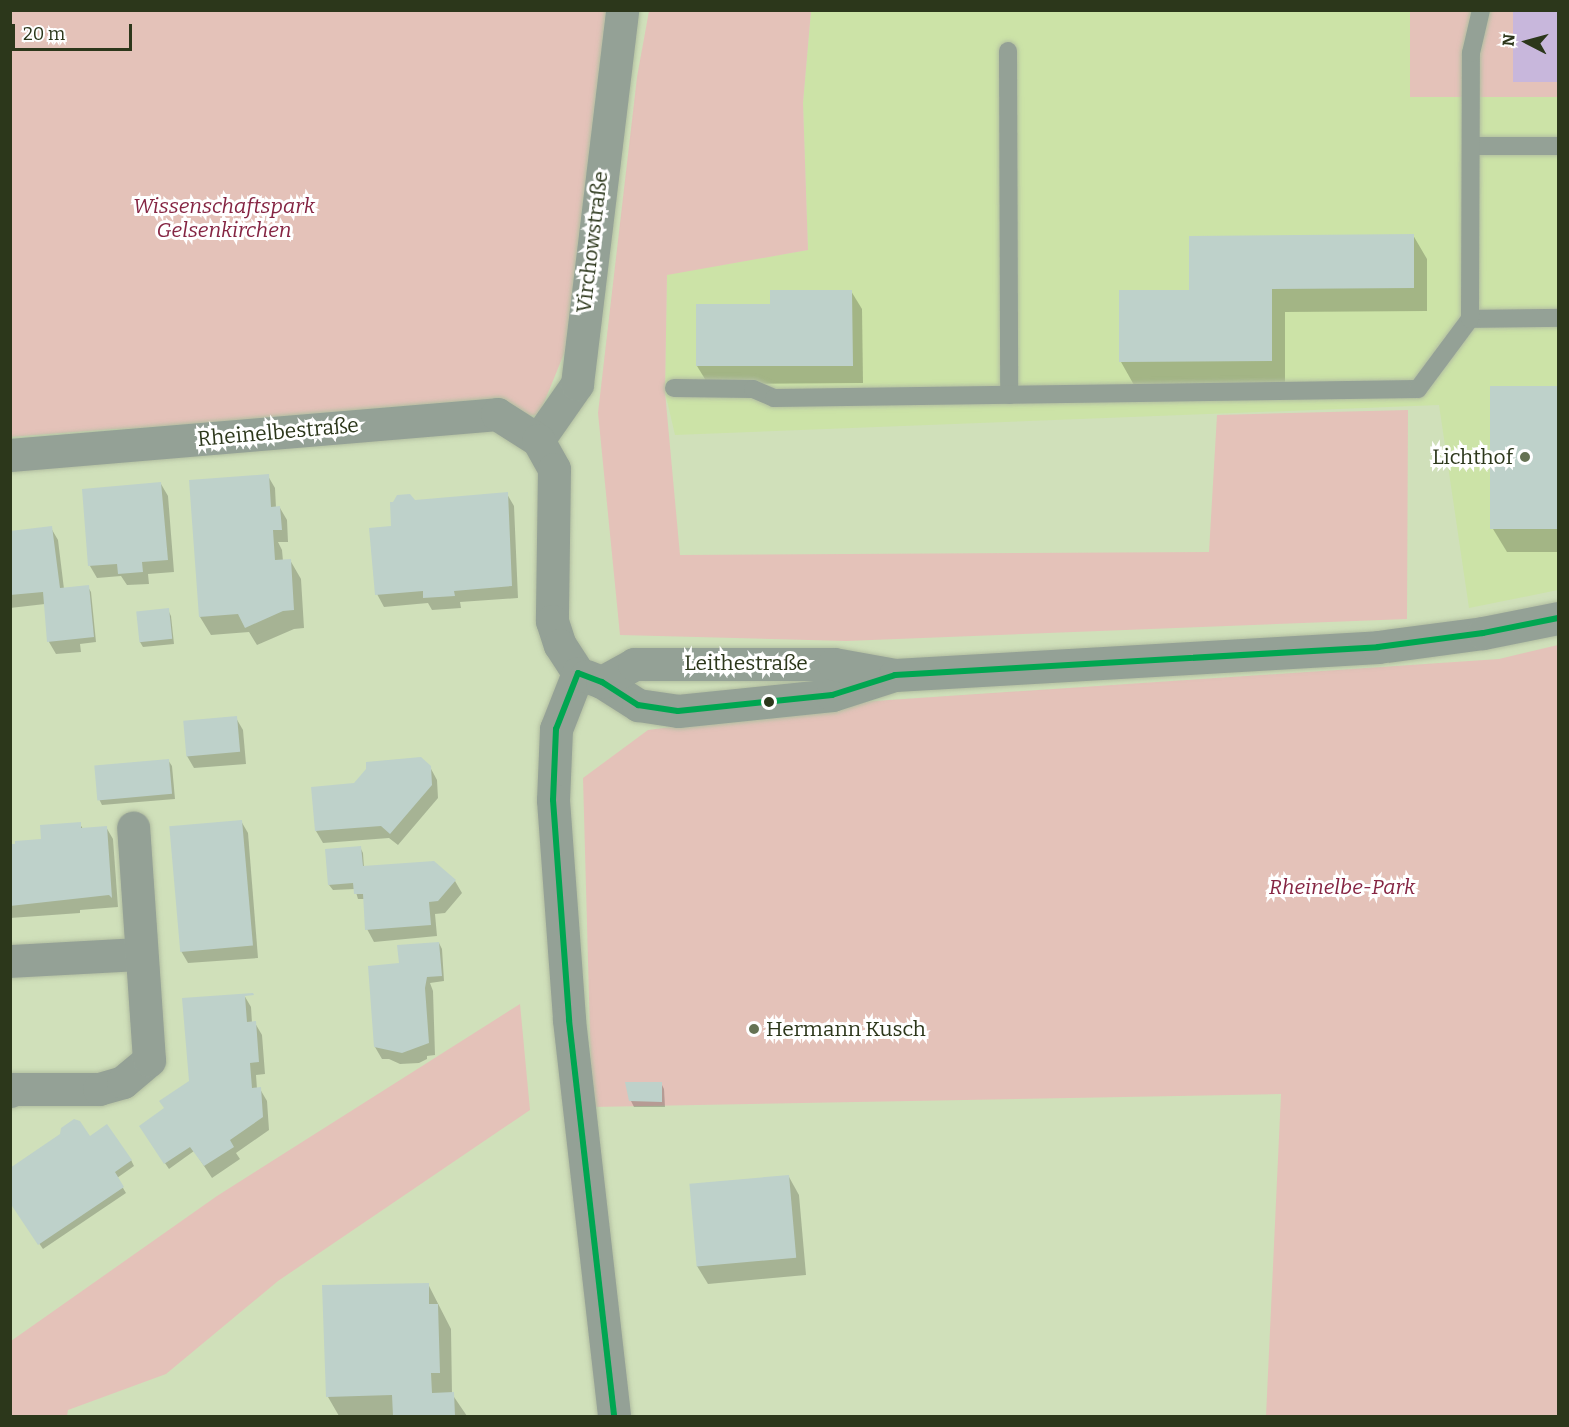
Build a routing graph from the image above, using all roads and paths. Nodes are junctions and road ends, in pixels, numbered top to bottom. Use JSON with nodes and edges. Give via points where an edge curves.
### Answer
{"nodes":[{"id":1,"x":622,"y":10,"type":"edge"},
{"id":2,"x":1481,"y":10,"type":"edge"},
{"id":3,"x":1008,"y":51,"type":"dead end"},
{"id":4,"x":1471,"y":146,"type":"junction"},
{"id":5,"x":1558,"y":146,"type":"edge"},
{"id":6,"x":1558,"y":318,"type":"edge"},
{"id":7,"x":1470,"y":320,"type":"junction"},
{"id":8,"x":674,"y":388,"type":"dead end"},
{"id":9,"x":1009,"y":395,"type":"junction"},
{"id":10,"x":538,"y":440,"type":"junction"},
{"id":11,"x":10,"y":456,"type":"edge"},
{"id":12,"x":1558,"y":618,"type":"edge"},
{"id":13,"x":895,"y":675,"type":"junction"},
{"id":14,"x":590,"y":677,"type":"junction"},
{"id":15,"x":133,"y":828,"type":"dead end"},
{"id":16,"x":141,"y":954,"type":"junction"},
{"id":17,"x":10,"y":961,"type":"edge"},
{"id":18,"x":12,"y":1088,"type":"edge"},
{"id":19,"x":614,"y":1416,"type":"edge"}],
"edges":[{"from":1,"to":10,"type":"street","name":"Virchowstraße","via":[[577,384]]},
{"from":2,"to":4,"type":"lane","via":[[1471,53]]},
{"from":3,"to":9,"type":"lane"},
{"from":4,"to":5,"type":"lane"},
{"from":4,"to":7,"type":"lane"},
{"from":6,"to":7,"type":"lane"},
{"from":7,"to":9,"type":"lane","via":[[1418,389]]},
{"from":8,"to":9,"type":"lane","via":[[753,389],[774,398]]},
{"from":10,"to":11,"type":"street","name":"Rheinelbestraße","via":[[497,414]]},
{"from":10,"to":14,"type":"street","via":[[554,469],[552,621],[560,645]]},
{"from":12,"to":13,"type":"street","name":"Leithestraße","via":[[1378,647]]},
{"from":13,"to":14,"type":"street","name":"Leithestraße","via":[[834,664],[634,664]]},
{"from":13,"to":14,"type":"street","name":"Leithestraße","via":[[832,695],[678,711],[638,705]]},
{"from":14,"to":19,"type":"street","via":[[556,729],[553,800],[570,1020]]},
{"from":15,"to":16,"type":"street"},
{"from":16,"to":17,"type":"street"},
{"from":16,"to":18,"type":"street","via":[[149,1060],[123,1082],[99,1089]]}]}
